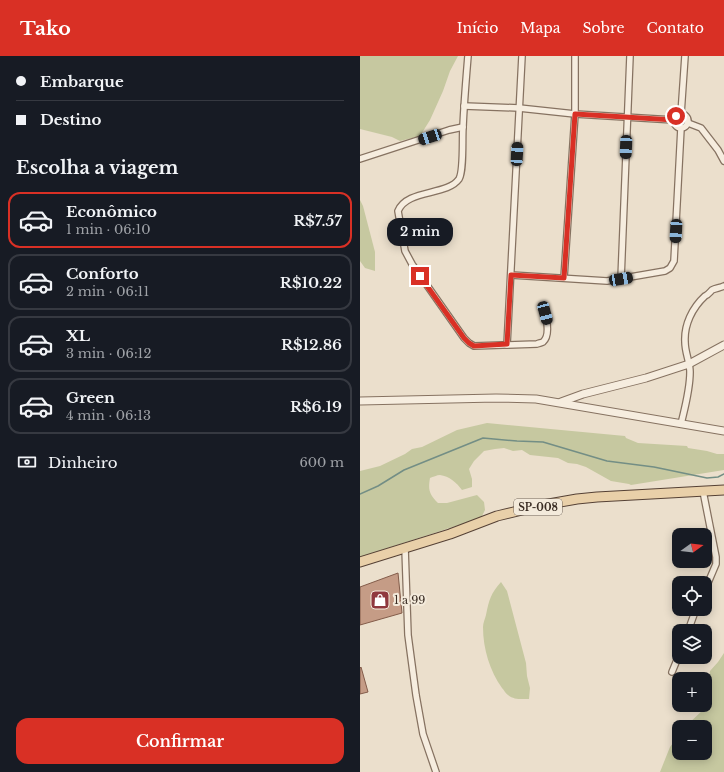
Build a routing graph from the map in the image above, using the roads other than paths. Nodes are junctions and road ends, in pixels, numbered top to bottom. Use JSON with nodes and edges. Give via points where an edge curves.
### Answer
{"nodes":[{"id":1,"x":468,"y":56,"type":"edge"},
{"id":2,"x":522,"y":56,"type":"edge"},
{"id":3,"x":575,"y":56,"type":"edge"},
{"id":4,"x":630,"y":56,"type":"edge"},
{"id":5,"x":685,"y":56,"type":"edge"},
{"id":6,"x":464,"y":106,"type":"junction"},
{"id":7,"x":519,"y":108,"type":"junction"},
{"id":8,"x":575,"y":114,"type":"junction"},
{"id":9,"x":681,"y":114,"type":"junction"},
{"id":10,"x":628,"y":118,"type":"junction"},
{"id":11,"x":674,"y":120,"type":"junction"},
{"id":12,"x":688,"y":123,"type":"junction"},
{"id":13,"x":463,"y":127,"type":"junction"},
{"id":14,"x":681,"y":128,"type":"junction"},
{"id":15,"x":360,"y":159,"type":"edge"},
{"id":16,"x":724,"y":161,"type":"edge"},
{"id":17,"x":511,"y":275,"type":"junction"},
{"id":18,"x":564,"y":278,"type":"junction"},
{"id":19,"x":621,"y":279,"type":"junction"},
{"id":20,"x":724,"y":286,"type":"edge"},
{"id":21,"x":545,"y":313,"type":"dead end"},
{"id":22,"x":507,"y":344,"type":"junction"},
{"id":23,"x":724,"y":345,"type":"edge"},
{"id":24,"x":689,"y":364,"type":"junction"},
{"id":25,"x":360,"y":401,"type":"edge"},
{"id":26,"x":560,"y":403,"type":"junction"},
{"id":27,"x":681,"y":424,"type":"junction"},
{"id":28,"x":724,"y":431,"type":"edge"},
{"id":29,"x":724,"y":490,"type":"edge"},
{"id":30,"x":703,"y":491,"type":"junction"},
{"id":31,"x":405,"y":548,"type":"junction"},
{"id":32,"x":360,"y":562,"type":"edge"},
{"id":33,"x":711,"y":576,"type":"edge"},
{"id":34,"x":675,"y":664,"type":"edge"},
{"id":35,"x":672,"y":672,"type":"dead end"},
{"id":36,"x":436,"y":772,"type":"edge"}],
"edges":[{"from":1,"to":6,"type":"street"},
{"from":2,"to":7,"type":"street"},
{"from":3,"to":8,"type":"street"},
{"from":4,"to":10,"type":"street"},
{"from":5,"to":9,"type":"street"},
{"from":6,"to":7,"type":"street"},
{"from":6,"to":13,"type":"street"},
{"from":7,"to":8,"type":"street"},
{"from":7,"to":17,"type":"street"},
{"from":8,"to":10,"type":"street"},
{"from":8,"to":18,"type":"street"},
{"from":9,"to":11,"type":"street"},
{"from":9,"to":12,"type":"street","via":[[687,117]]},
{"from":10,"to":11,"type":"street"},
{"from":10,"to":19,"type":"street"},
{"from":11,"to":14,"type":"street"},
{"from":12,"to":14,"type":"street"},
{"from":12,"to":16,"type":"street","via":[[701,128]]},
{"from":13,"to":15,"type":"street"},
{"from":13,"to":22,"type":"street","via":[[460,178],[453,185],[412,198],[403,203],[398,211],[405,250],[420,276],[469,343],[474,346]]},
{"from":14,"to":19,"type":"street","via":[[674,261],[665,271]]},
{"from":17,"to":18,"type":"street"},
{"from":17,"to":22,"type":"street"},
{"from":18,"to":19,"type":"street","via":[[601,281]]},
{"from":20,"to":24,"type":"street","via":[[712,290],[698,303],[691,315],[685,343]]},
{"from":21,"to":22,"type":"street","via":[[547,329],[543,342]]},
{"from":23,"to":24,"type":"street"},
{"from":24,"to":26,"type":"street"},
{"from":24,"to":27,"type":"street","via":[[689,389]]},
{"from":25,"to":26,"type":"street","via":[[496,398],[536,399]]},
{"from":26,"to":27,"type":"street"},
{"from":27,"to":28,"type":"street"},
{"from":29,"to":30,"type":"main road","number":"SP-008"},
{"from":30,"to":31,"type":"main road","number":"SP-008","via":[[577,499],[497,516]]},
{"from":30,"to":33,"type":"street","via":[[716,557]]},
{"from":31,"to":32,"type":"main road","number":"SP-008"},
{"from":31,"to":36,"type":"street","via":[[408,636],[416,695],[423,734]]},
{"from":34,"to":35,"type":"street"}]}
